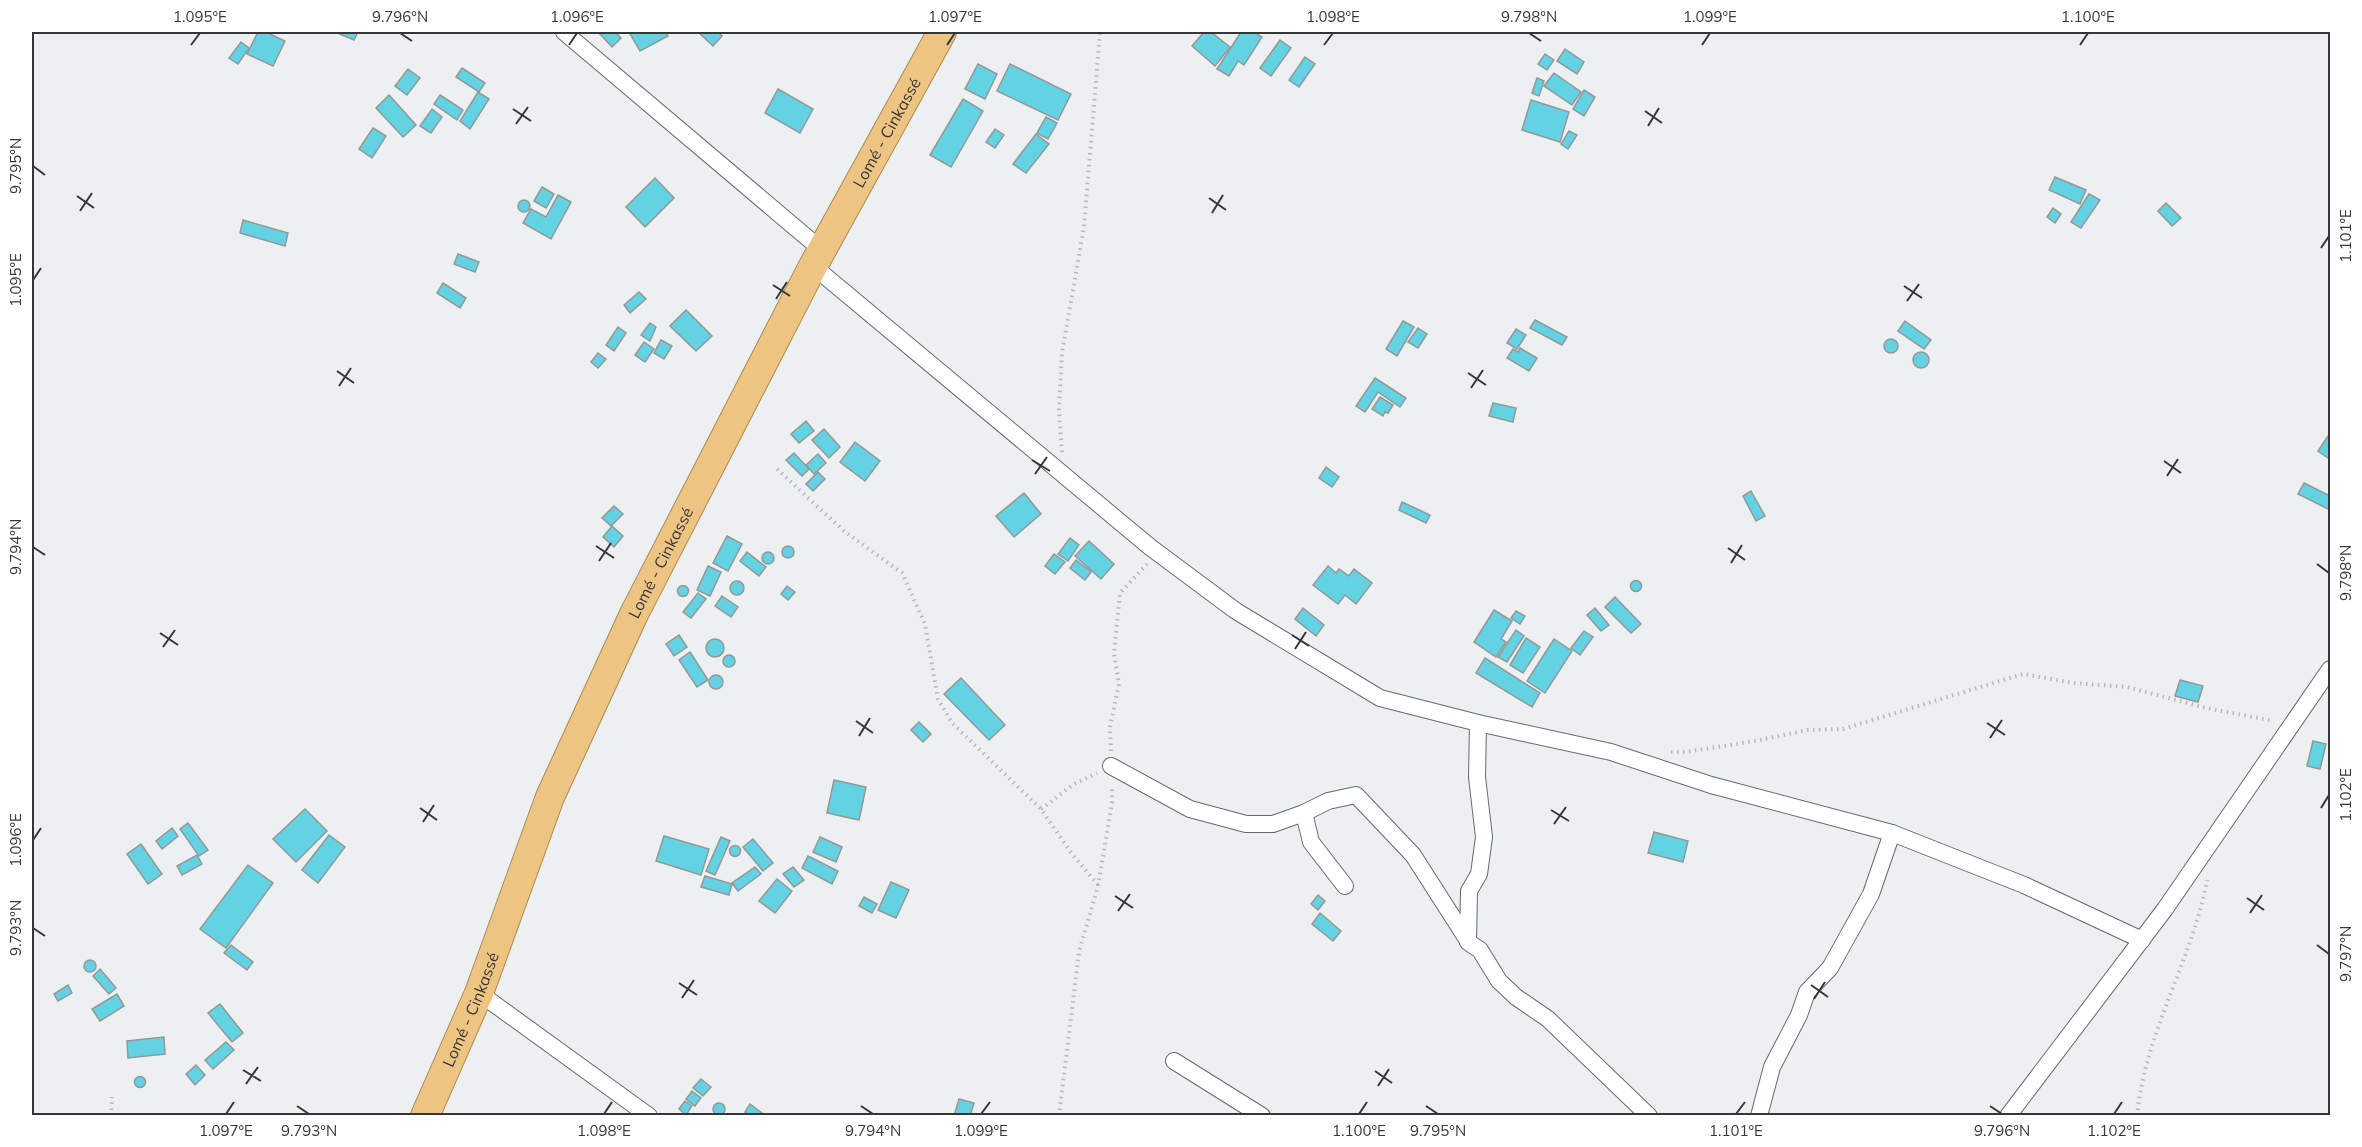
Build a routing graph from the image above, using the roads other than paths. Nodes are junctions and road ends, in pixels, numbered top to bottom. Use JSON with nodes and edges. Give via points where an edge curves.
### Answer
{"nodes":[{"id":1,"x":564,"y":32,"type":"edge"},
{"id":2,"x":942,"y":32,"type":"edge"},
{"id":3,"x":818,"y":259,"type":"junction"},
{"id":4,"x":2331,"y":669,"type":"edge"},
{"id":5,"x":1478,"y":723,"type":"junction"},
{"id":6,"x":1111,"y":766,"type":"road end"},
{"id":7,"x":1304,"y":813,"type":"junction"},
{"id":8,"x":1892,"y":833,"type":"junction"},
{"id":9,"x":1345,"y":886,"type":"dead end"},
{"id":10,"x":2142,"y":940,"type":"junction"},
{"id":11,"x":1468,"y":942,"type":"junction"},
{"id":12,"x":479,"y":993,"type":"junction"},
{"id":13,"x":1174,"y":1061,"type":"dead end"},
{"id":14,"x":425,"y":1116,"type":"edge"},
{"id":15,"x":649,"y":1116,"type":"edge"},
{"id":16,"x":1262,"y":1116,"type":"edge"},
{"id":17,"x":1648,"y":1116,"type":"edge"},
{"id":18,"x":1759,"y":1116,"type":"edge"},
{"id":19,"x":2008,"y":1116,"type":"edge"}],
"edges":[{"from":1,"to":3,"type":"street"},
{"from":2,"to":3,"type":"highway","name":"Lomé - Cinkassé"},
{"from":3,"to":5,"type":"street","via":[[1064,477],[1236,611],[1380,698]]},
{"from":3,"to":12,"type":"highway","name":"Lomé - Cinkassé","via":[[634,614],[590,708],[550,797]]},
{"from":4,"to":10,"type":"street"},
{"from":5,"to":8,"type":"street","via":[[1611,752],[1711,784]]},
{"from":5,"to":11,"type":"street","via":[[1477,777],[1484,837],[1479,874],[1469,891]]},
{"from":6,"to":7,"type":"street","via":[[1191,809],[1246,824],[1273,824]]},
{"from":7,"to":9,"type":"street","via":[[1311,842]]},
{"from":7,"to":11,"type":"street","via":[[1328,801],[1356,795],[1413,855]]},
{"from":8,"to":10,"type":"street","via":[[2024,885]]},
{"from":8,"to":18,"type":"street","via":[[1862,911],[1830,968],[1807,992],[1772,1067]]},
{"from":10,"to":19,"type":"street"},
{"from":11,"to":17,"type":"street","via":[[1480,950],[1499,981],[1548,1019]]},
{"from":12,"to":14,"type":"highway","name":"Lomé - Cinkassé"},
{"from":12,"to":15,"type":"street"},
{"from":13,"to":16,"type":"street"}]}
